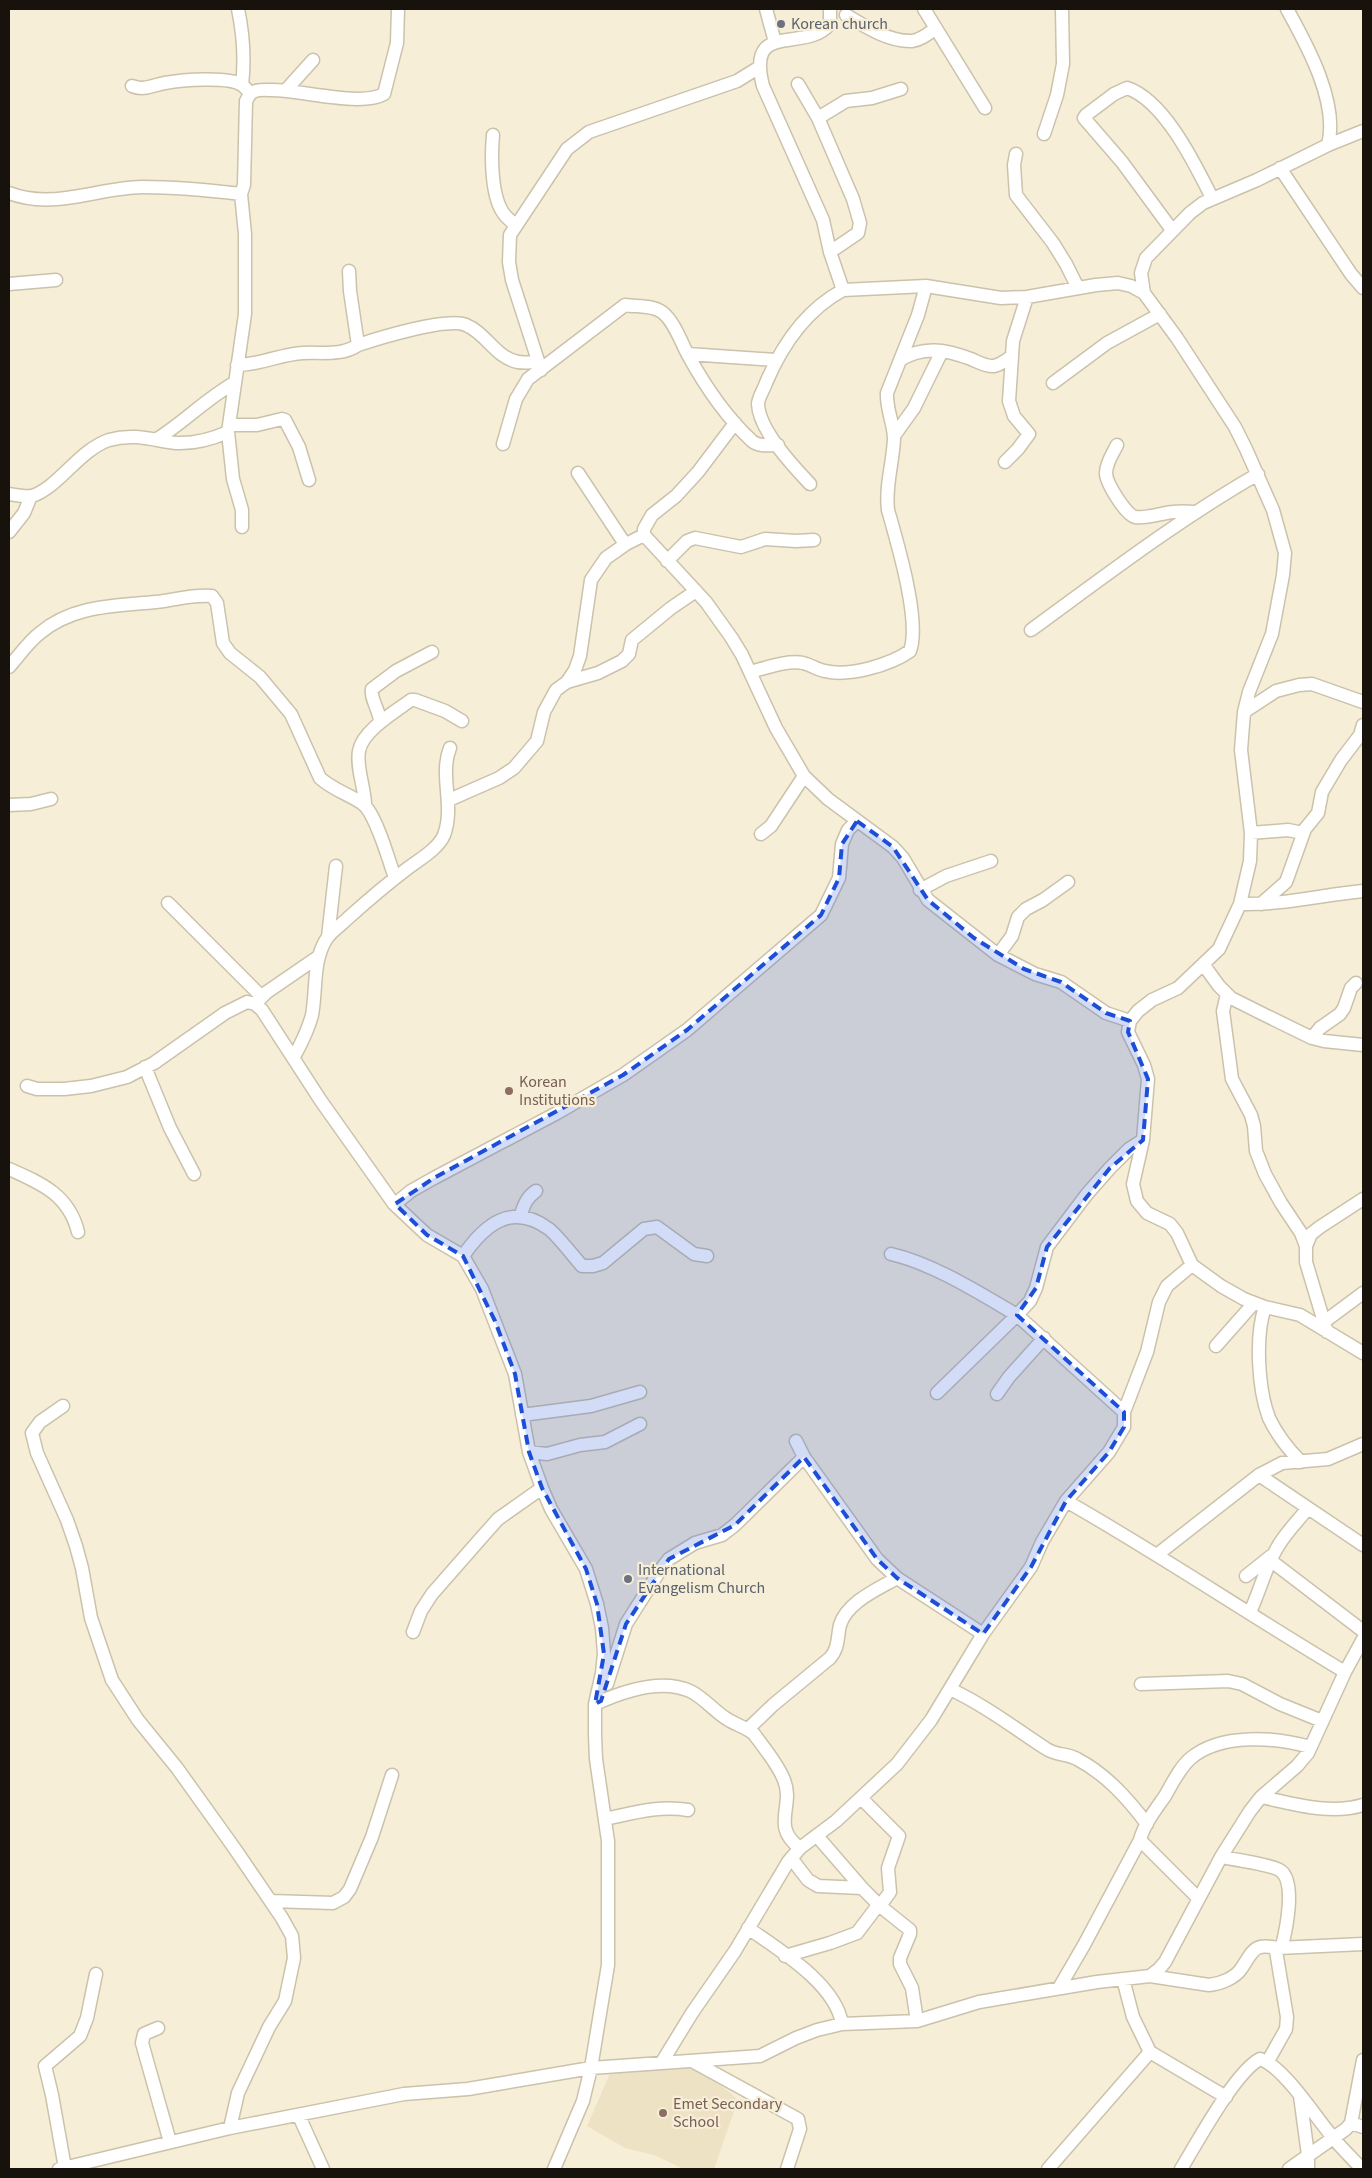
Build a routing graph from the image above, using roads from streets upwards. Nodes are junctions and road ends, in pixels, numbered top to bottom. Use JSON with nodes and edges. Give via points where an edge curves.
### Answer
{"nodes":[{"id":1,"x":238,"y":9,"type":"edge"},
{"id":2,"x":398,"y":9,"type":"edge"},
{"id":3,"x":766,"y":9,"type":"edge"},
{"id":4,"x":830,"y":9,"type":"edge"},
{"id":5,"x":857,"y":9,"type":"edge"},
{"id":6,"x":924,"y":9,"type":"edge"},
{"id":7,"x":1062,"y":9,"type":"edge"},
{"id":8,"x":1287,"y":9,"type":"edge"},
{"id":9,"x":846,"y":15,"type":"junction"},
{"id":10,"x":830,"y":24,"type":"junction"},
{"id":11,"x":936,"y":28,"type":"junction"},
{"id":12,"x":775,"y":42,"type":"junction"},
{"id":13,"x":313,"y":60,"type":"dead end"},
{"id":14,"x":758,"y":68,"type":"junction"},
{"id":15,"x":798,"y":84,"type":"dead end"},
{"id":16,"x":132,"y":86,"type":"dead end"},
{"id":17,"x":246,"y":89,"type":"junction"},
{"id":18,"x":901,"y":89,"type":"dead end"},
{"id":19,"x":286,"y":90,"type":"junction"},
{"id":20,"x":985,"y":108,"type":"dead end"},
{"id":21,"x":818,"y":118,"type":"junction"},
{"id":22,"x":1363,"y":131,"type":"edge"},
{"id":23,"x":1044,"y":134,"type":"dead end"},
{"id":24,"x":492,"y":135,"type":"dead end"},
{"id":25,"x":1328,"y":145,"type":"junction"},
{"id":26,"x":1016,"y":154,"type":"dead end"},
{"id":27,"x":1280,"y":168,"type":"junction"},
{"id":28,"x":9,"y":193,"type":"edge"},
{"id":29,"x":241,"y":194,"type":"junction"},
{"id":30,"x":1212,"y":198,"type":"junction"},
{"id":31,"x":516,"y":226,"type":"junction"},
{"id":32,"x":1172,"y":230,"type":"junction"},
{"id":33,"x":830,"y":252,"type":"junction"},
{"id":34,"x":349,"y":271,"type":"dead end"},
{"id":35,"x":56,"y":280,"type":"dead end"},
{"id":36,"x":9,"y":284,"type":"edge"},
{"id":37,"x":926,"y":286,"type":"junction"},
{"id":38,"x":1078,"y":288,"type":"junction"},
{"id":39,"x":1363,"y":288,"type":"edge"},
{"id":40,"x":843,"y":290,"type":"junction"},
{"id":41,"x":1144,"y":293,"type":"junction"},
{"id":42,"x":1027,"y":297,"type":"junction"},
{"id":43,"x":1160,"y":314,"type":"junction"},
{"id":44,"x":358,"y":346,"type":"junction"},
{"id":45,"x":942,"y":351,"type":"junction"},
{"id":46,"x":688,"y":354,"type":"junction"},
{"id":47,"x":1011,"y":357,"type":"junction"},
{"id":48,"x":775,"y":360,"type":"junction"},
{"id":49,"x":900,"y":360,"type":"junction"},
{"id":50,"x":237,"y":365,"type":"junction"},
{"id":51,"x":539,"y":366,"type":"junction"},
{"id":52,"x":234,"y":383,"type":"junction"},
{"id":53,"x":1053,"y":383,"type":"dead end"},
{"id":54,"x":735,"y":423,"type":"junction"},
{"id":55,"x":228,"y":429,"type":"junction"},
{"id":56,"x":894,"y":436,"type":"junction"},
{"id":57,"x":157,"y":439,"type":"junction"},
{"id":58,"x":503,"y":444,"type":"dead end"},
{"id":59,"x":1118,"y":445,"type":"dead end"},
{"id":60,"x":778,"y":446,"type":"junction"},
{"id":61,"x":1005,"y":462,"type":"dead end"},
{"id":62,"x":578,"y":473,"type":"dead end"},
{"id":63,"x":1258,"y":474,"type":"junction"},
{"id":64,"x":309,"y":480,"type":"dead end"},
{"id":65,"x":810,"y":484,"type":"dead end"},
{"id":66,"x":9,"y":494,"type":"edge"},
{"id":67,"x":31,"y":496,"type":"junction"},
{"id":68,"x":1197,"y":512,"type":"junction"},
{"id":69,"x":242,"y":527,"type":"dead end"},
{"id":70,"x":9,"y":532,"type":"edge"},
{"id":71,"x":644,"y":535,"type":"junction"},
{"id":72,"x":814,"y":540,"type":"dead end"},
{"id":73,"x":626,"y":544,"type":"junction"},
{"id":74,"x":667,"y":562,"type":"junction"},
{"id":75,"x":696,"y":592,"type":"junction"},
{"id":76,"x":1031,"y":630,"type":"dead end"},
{"id":77,"x":432,"y":652,"type":"dead end"},
{"id":78,"x":9,"y":667,"type":"edge"},
{"id":79,"x":750,"y":672,"type":"junction"},
{"id":80,"x":567,"y":682,"type":"junction"},
{"id":81,"x":1363,"y":702,"type":"edge"},
{"id":82,"x":1244,"y":712,"type":"junction"},
{"id":83,"x":462,"y":721,"type":"dead end"},
{"id":84,"x":380,"y":722,"type":"junction"},
{"id":85,"x":1363,"y":725,"type":"edge"},
{"id":86,"x":450,"y":748,"type":"dead end"},
{"id":87,"x":804,"y":776,"type":"junction"},
{"id":88,"x":51,"y":799,"type":"dead end"},
{"id":89,"x":449,"y":800,"type":"junction"},
{"id":90,"x":9,"y":805,"type":"edge"},
{"id":91,"x":365,"y":805,"type":"junction"},
{"id":92,"x":857,"y":821,"type":"junction"},
{"id":93,"x":1250,"y":833,"type":"junction"},
{"id":94,"x":1303,"y":833,"type":"junction"},
{"id":95,"x":761,"y":834,"type":"dead end"},
{"id":96,"x":991,"y":861,"type":"dead end"},
{"id":97,"x":336,"y":866,"type":"dead end"},
{"id":98,"x":394,"y":878,"type":"junction"},
{"id":99,"x":1068,"y":882,"type":"dead end"},
{"id":100,"x":920,"y":890,"type":"junction"},
{"id":101,"x":1363,"y":891,"type":"edge"},
{"id":102,"x":168,"y":903,"type":"dead end"},
{"id":103,"x":1240,"y":904,"type":"junction"},
{"id":104,"x":1261,"y":904,"type":"junction"},
{"id":105,"x":328,"y":937,"type":"junction"},
{"id":106,"x":998,"y":955,"type":"junction"},
{"id":107,"x":318,"y":957,"type":"junction"},
{"id":108,"x":1203,"y":964,"type":"junction"},
{"id":109,"x":1356,"y":984,"type":"dead end"},
{"id":110,"x":1227,"y":994,"type":"junction"},
{"id":111,"x":259,"y":1001,"type":"junction"},
{"id":112,"x":1130,"y":1021,"type":"junction"},
{"id":113,"x":1312,"y":1038,"type":"junction"},
{"id":114,"x":1363,"y":1045,"type":"edge"},
{"id":115,"x":294,"y":1057,"type":"junction"},
{"id":116,"x":145,"y":1067,"type":"junction"},
{"id":117,"x":27,"y":1086,"type":"dead end"},
{"id":118,"x":1142,"y":1140,"type":"junction"},
{"id":119,"x":9,"y":1169,"type":"edge"},
{"id":120,"x":194,"y":1174,"type":"dead end"},
{"id":121,"x":536,"y":1192,"type":"dead end"},
{"id":122,"x":1363,"y":1199,"type":"edge"},
{"id":123,"x":395,"y":1204,"type":"junction"},
{"id":124,"x":520,"y":1217,"type":"junction"},
{"id":125,"x":78,"y":1232,"type":"dead end"},
{"id":126,"x":1306,"y":1246,"type":"junction"},
{"id":127,"x":891,"y":1254,"type":"dead end"},
{"id":128,"x":463,"y":1256,"type":"junction"},
{"id":129,"x":707,"y":1256,"type":"dead end"},
{"id":130,"x":1192,"y":1265,"type":"junction"},
{"id":131,"x":1363,"y":1293,"type":"edge"},
{"id":132,"x":1260,"y":1305,"type":"junction"},
{"id":133,"x":1017,"y":1315,"type":"junction"},
{"id":134,"x":1325,"y":1327,"type":"junction"},
{"id":135,"x":1044,"y":1338,"type":"junction"},
{"id":136,"x":1216,"y":1346,"type":"dead end"},
{"id":137,"x":1363,"y":1353,"type":"edge"},
{"id":138,"x":640,"y":1392,"type":"dead end"},
{"id":139,"x":937,"y":1394,"type":"dead end"},
{"id":140,"x":997,"y":1394,"type":"dead end"},
{"id":141,"x":63,"y":1406,"type":"dead end"},
{"id":142,"x":1124,"y":1412,"type":"junction"},
{"id":143,"x":522,"y":1415,"type":"junction"},
{"id":144,"x":640,"y":1424,"type":"dead end"},
{"id":145,"x":796,"y":1441,"type":"dead end"},
{"id":146,"x":1363,"y":1444,"type":"edge"},
{"id":147,"x":529,"y":1452,"type":"junction"},
{"id":148,"x":804,"y":1457,"type":"junction"},
{"id":149,"x":1300,"y":1462,"type":"junction"},
{"id":150,"x":1259,"y":1475,"type":"junction"},
{"id":151,"x":542,"y":1488,"type":"junction"},
{"id":152,"x":1066,"y":1501,"type":"junction"},
{"id":153,"x":1308,"y":1508,"type":"junction"},
{"id":154,"x":1363,"y":1545,"type":"edge"},
{"id":155,"x":1158,"y":1554,"type":"junction"},
{"id":156,"x":1272,"y":1558,"type":"junction"},
{"id":157,"x":1246,"y":1576,"type":"dead end"},
{"id":158,"x":897,"y":1578,"type":"junction"},
{"id":159,"x":1250,"y":1612,"type":"junction"},
{"id":160,"x":1363,"y":1631,"type":"edge"},
{"id":161,"x":413,"y":1632,"type":"dead end"},
{"id":162,"x":983,"y":1634,"type":"junction"},
{"id":163,"x":1363,"y":1639,"type":"edge"},
{"id":164,"x":1345,"y":1672,"type":"junction"},
{"id":165,"x":1141,"y":1684,"type":"dead end"},
{"id":166,"x":950,"y":1689,"type":"junction"},
{"id":167,"x":598,"y":1702,"type":"junction"},
{"id":168,"x":1322,"y":1721,"type":"junction"},
{"id":169,"x":748,"y":1729,"type":"junction"},
{"id":170,"x":1310,"y":1748,"type":"junction"},
{"id":171,"x":392,"y":1775,"type":"dead end"},
{"id":172,"x":1261,"y":1797,"type":"junction"},
{"id":173,"x":861,"y":1798,"type":"junction"},
{"id":174,"x":1363,"y":1805,"type":"edge"},
{"id":175,"x":688,"y":1810,"type":"dead end"},
{"id":176,"x":605,"y":1819,"type":"junction"},
{"id":177,"x":1147,"y":1824,"type":"junction"},
{"id":178,"x":817,"y":1836,"type":"junction"},
{"id":179,"x":1140,"y":1840,"type":"junction"},
{"id":180,"x":800,"y":1848,"type":"junction"},
{"id":181,"x":1221,"y":1857,"type":"junction"},
{"id":182,"x":791,"y":1858,"type":"junction"},
{"id":183,"x":862,"y":1888,"type":"junction"},
{"id":184,"x":1198,"y":1898,"type":"junction"},
{"id":185,"x":271,"y":1901,"type":"junction"},
{"id":186,"x":880,"y":1905,"type":"junction"},
{"id":187,"x":748,"y":1928,"type":"junction"},
{"id":188,"x":1363,"y":1944,"type":"edge"},
{"id":189,"x":1280,"y":1947,"type":"junction"},
{"id":190,"x":785,"y":1956,"type":"junction"},
{"id":191,"x":96,"y":1974,"type":"dead end"},
{"id":192,"x":1150,"y":1976,"type":"junction"},
{"id":193,"x":1123,"y":1979,"type":"junction"},
{"id":194,"x":1058,"y":1988,"type":"junction"},
{"id":195,"x":917,"y":2021,"type":"junction"},
{"id":196,"x":842,"y":2024,"type":"junction"},
{"id":197,"x":158,"y":2028,"type":"dead end"},
{"id":198,"x":1150,"y":2052,"type":"junction"},
{"id":199,"x":1363,"y":2060,"type":"edge"},
{"id":200,"x":692,"y":2061,"type":"junction"},
{"id":201,"x":1268,"y":2061,"type":"junction"},
{"id":202,"x":662,"y":2062,"type":"junction"},
{"id":203,"x":591,"y":2068,"type":"junction"},
{"id":204,"x":1300,"y":2096,"type":"junction"},
{"id":205,"x":1226,"y":2097,"type":"junction"},
{"id":206,"x":299,"y":2116,"type":"junction"},
{"id":207,"x":1357,"y":2125,"type":"edge"},
{"id":208,"x":230,"y":2128,"type":"junction"},
{"id":209,"x":1333,"y":2137,"type":"junction"},
{"id":210,"x":170,"y":2142,"type":"junction"},
{"id":211,"x":1308,"y":2155,"type":"junction"},
{"id":212,"x":62,"y":2169,"type":"edge"},
{"id":213,"x":323,"y":2169,"type":"edge"},
{"id":214,"x":554,"y":2169,"type":"edge"},
{"id":215,"x":787,"y":2169,"type":"edge"},
{"id":216,"x":1048,"y":2169,"type":"edge"},
{"id":217,"x":1181,"y":2169,"type":"edge"},
{"id":218,"x":1289,"y":2169,"type":"edge"},
{"id":219,"x":1308,"y":2169,"type":"edge"},
{"id":220,"x":1362,"y":2169,"type":"edge"}],
"edges":[{"from":1,"to":17,"type":"street"},
{"from":2,"to":19,"type":"street","via":[[397,43],[384,94],[364,99]]},
{"from":3,"to":12,"type":"street"},
{"from":4,"to":10,"type":"street"},
{"from":5,"to":9,"type":"street"},
{"from":6,"to":11,"type":"street"},
{"from":7,"to":23,"type":"street","via":[[1063,64]]},
{"from":8,"to":25,"type":"street","via":[[1316,67],[1328,104],[1332,126]]},
{"from":9,"to":10,"type":"street"},
{"from":9,"to":11,"type":"street","via":[[868,28],[902,40],[912,41]]},
{"from":10,"to":12,"type":"street","via":[[820,34],[811,37]]},
{"from":11,"to":20,"type":"street"},
{"from":12,"to":14,"type":"street","via":[[761,53]]},
{"from":13,"to":19,"type":"street"},
{"from":14,"to":31,"type":"street","via":[[737,81],[589,132],[567,149]]},
{"from":14,"to":33,"type":"street","via":[[823,220]]},
{"from":15,"to":21,"type":"street"},
{"from":16,"to":17,"type":"street","via":[[149,88],[190,80],[235,82]]},
{"from":17,"to":19,"type":"street"},
{"from":17,"to":29,"type":"street","via":[[244,186]]},
{"from":18,"to":21,"type":"street","via":[[872,98],[846,101]]},
{"from":21,"to":33,"type":"street","via":[[860,223],[858,233]]},
{"from":22,"to":25,"type":"street"},
{"from":24,"to":31,"type":"street","via":[[491,155],[497,201]]},
{"from":25,"to":27,"type":"street"},
{"from":26,"to":38,"type":"street","via":[[1016,195],[1053,243]]},
{"from":27,"to":30,"type":"street"},
{"from":27,"to":39,"type":"street"},
{"from":28,"to":29,"type":"street","via":[[50,200],[140,187]]},
{"from":29,"to":50,"type":"street","via":[[246,292]]},
{"from":30,"to":32,"type":"street"},
{"from":30,"to":32,"type":"street","via":[[1177,136],[1145,97],[1127,88],[1086,114],[1084,118],[1122,162]]},
{"from":31,"to":51,"type":"street","via":[[508,245],[509,262]]},
{"from":32,"to":41,"type":"street","via":[[1146,258],[1141,273]]},
{"from":33,"to":40,"type":"street"},
{"from":34,"to":44,"type":"street"},
{"from":35,"to":36,"type":"street"},
{"from":37,"to":40,"type":"street"},
{"from":37,"to":42,"type":"street","via":[[1001,298]]},
{"from":37,"to":49,"type":"street"},
{"from":38,"to":41,"type":"street","via":[[1118,283]]},
{"from":38,"to":42,"type":"street"},
{"from":40,"to":48,"type":"street","via":[[828,298],[797,327]]},
{"from":41,"to":43,"type":"street"},
{"from":42,"to":47,"type":"street"},
{"from":43,"to":53,"type":"street","via":[[1106,343]]},
{"from":43,"to":63,"type":"street","via":[[1235,427]]},
{"from":44,"to":50,"type":"street","via":[[344,352],[302,353],[252,365]]},
{"from":44,"to":51,"type":"street","via":[[409,330],[450,322],[465,324],[504,357]]},
{"from":45,"to":47,"type":"street","via":[[989,366],[996,366]]},
{"from":45,"to":49,"type":"street","via":[[919,351]]},
{"from":45,"to":56,"type":"street","via":[[914,408]]},
{"from":46,"to":48,"type":"street"},
{"from":46,"to":51,"type":"street","via":[[663,313],[653,308],[625,305]]},
{"from":46,"to":54,"type":"street","via":[[710,392]]},
{"from":47,"to":61,"type":"street","via":[[1010,409],[1030,434]]},
{"from":48,"to":60,"type":"street","via":[[758,403],[762,419]]},
{"from":49,"to":56,"type":"street","via":[[887,393]]},
{"from":50,"to":52,"type":"street"},
{"from":51,"to":58,"type":"street","via":[[521,388]]},
{"from":52,"to":55,"type":"street"},
{"from":52,"to":57,"type":"street"},
{"from":54,"to":60,"type":"street","via":[[752,441],[762,446]]},
{"from":54,"to":71,"type":"street","via":[[698,472],[676,496],[652,515]]},
{"from":55,"to":57,"type":"street","via":[[212,439],[200,441],[178,443]]},
{"from":55,"to":64,"type":"street","via":[[285,420],[299,447]]},
{"from":55,"to":69,"type":"street"},
{"from":56,"to":79,"type":"street","via":[[886,497],[910,600],[910,651],[870,669],[827,672],[795,663]]},
{"from":57,"to":67,"type":"street","via":[[137,436],[108,441],[87,452]]},
{"from":59,"to":68,"type":"street","via":[[1106,473],[1123,509],[1130,515],[1138,518],[1175,511]]},
{"from":60,"to":65,"type":"street"},
{"from":62,"to":73,"type":"street"},
{"from":63,"to":68,"type":"street"},
{"from":63,"to":82,"type":"street","via":[[1285,552],[1272,634]]},
{"from":66,"to":67,"type":"street"},
{"from":67,"to":70,"type":"street","via":[[24,513]]},
{"from":68,"to":76,"type":"street"},
{"from":71,"to":73,"type":"street"},
{"from":71,"to":74,"type":"street"},
{"from":72,"to":74,"type":"street","via":[[766,539],[741,547],[695,538],[687,541]]},
{"from":73,"to":80,"type":"street","via":[[606,558],[591,580],[580,656]]},
{"from":74,"to":75,"type":"street"},
{"from":75,"to":79,"type":"street","via":[[719,620]]},
{"from":75,"to":80,"type":"street","via":[[636,636],[630,644],[629,654],[622,661],[598,673]]},
{"from":77,"to":84,"type":"street","via":[[396,671],[372,689]]},
{"from":78,"to":91,"type":"street","via":[[53,622],[79,611],[197,595],[212,596],[217,603],[223,643],[230,653],[260,677],[291,714],[320,778]]},
{"from":79,"to":87,"type":"street","via":[[776,728]]},
{"from":80,"to":89,"type":"street","via":[[556,690],[544,712],[537,741],[514,768]]},
{"from":81,"to":82,"type":"street","via":[[1312,684],[1299,684],[1276,691]]},
{"from":82,"to":93,"type":"street","via":[[1241,750]]},
{"from":83,"to":84,"type":"street","via":[[445,710],[411,700]]},
{"from":84,"to":91,"type":"street","via":[[359,750]]},
{"from":85,"to":94,"type":"street","via":[[1360,735],[1326,784],[1318,813]]},
{"from":86,"to":89,"type":"street","via":[[446,772]]},
{"from":87,"to":92,"type":"street"},
{"from":87,"to":95,"type":"street","via":[[771,826]]},
{"from":88,"to":90,"type":"street"},
{"from":89,"to":98,"type":"street","via":[[444,836],[437,846]]},
{"from":91,"to":98,"type":"street","via":[[379,833]]},
{"from":92,"to":100,"type":"street","via":[[903,858]]},
{"from":92,"to":123,"type":"street","via":[[848,830],[842,844],[839,878],[821,915],[687,1030],[622,1075],[411,1191]]},
{"from":93,"to":94,"type":"street","via":[[1288,830]]},
{"from":93,"to":103,"type":"street","via":[[1250,861]]},
{"from":94,"to":104,"type":"street","via":[[1286,882]]},
{"from":96,"to":100,"type":"street","via":[[946,876]]},
{"from":97,"to":105,"type":"street"},
{"from":98,"to":105,"type":"street"},
{"from":99,"to":106,"type":"street","via":[[1018,917],[1012,936]]},
{"from":100,"to":106,"type":"street","via":[[928,900]]},
{"from":101,"to":104,"type":"street"},
{"from":102,"to":111,"type":"street"},
{"from":103,"to":104,"type":"street"},
{"from":103,"to":108,"type":"street","via":[[1219,949]]},
{"from":105,"to":107,"type":"street"},
{"from":106,"to":112,"type":"street","via":[[1061,982],[1106,1013]]},
{"from":107,"to":111,"type":"street"},
{"from":107,"to":115,"type":"street","via":[[312,1016]]},
{"from":108,"to":110,"type":"street"},
{"from":108,"to":112,"type":"street","via":[[1178,988],[1152,1000]]},
{"from":109,"to":113,"type":"street","via":[[1351,988],[1340,1014]]},
{"from":110,"to":113,"type":"street"},
{"from":110,"to":126,"type":"street","via":[[1223,1011],[1232,1079],[1251,1115],[1256,1152],[1265,1174]]},
{"from":111,"to":115,"type":"street"},
{"from":111,"to":116,"type":"street","via":[[247,1002],[225,1013]]},
{"from":112,"to":118,"type":"street","via":[[1128,1032],[1148,1079]]},
{"from":113,"to":114,"type":"street"},
{"from":115,"to":123,"type":"street","via":[[321,1101]]},
{"from":116,"to":117,"type":"street","via":[[127,1077],[91,1086],[37,1089]]},
{"from":116,"to":120,"type":"street","via":[[170,1128]]},
{"from":118,"to":130,"type":"street","via":[[1133,1184],[1137,1202],[1146,1213],[1170,1224]]},
{"from":118,"to":133,"type":"street","via":[[1110,1168],[1052,1241],[1030,1301]]},
{"from":119,"to":125,"type":"street","via":[[36,1180],[59,1197],[74,1218]]},
{"from":121,"to":124,"type":"street","via":[[529,1196]]},
{"from":122,"to":126,"type":"street","via":[[1311,1234]]},
{"from":123,"to":128,"type":"street","via":[[427,1235]]},
{"from":124,"to":128,"type":"street","via":[[500,1219],[489,1226],[476,1237]]},
{"from":124,"to":129,"type":"street","via":[[550,1230],[582,1266],[603,1263],[644,1229],[657,1227],[694,1254]]},
{"from":126,"to":134,"type":"street","via":[[1306,1262]]},
{"from":127,"to":133,"type":"street","via":[[909,1258],[940,1273]]},
{"from":128,"to":143,"type":"street","via":[[482,1289],[507,1350]]},
{"from":130,"to":132,"type":"street","via":[[1221,1286]]},
{"from":130,"to":142,"type":"street","via":[[1167,1286],[1159,1302],[1147,1352]]},
{"from":131,"to":134,"type":"street"},
{"from":132,"to":134,"type":"street","via":[[1300,1315]]},
{"from":132,"to":136,"type":"street"},
{"from":132,"to":149,"type":"street","via":[[1261,1381],[1265,1406],[1276,1429]]},
{"from":133,"to":135,"type":"street"},
{"from":133,"to":139,"type":"street"},
{"from":134,"to":137,"type":"street"},
{"from":135,"to":140,"type":"street"},
{"from":135,"to":142,"type":"street"},
{"from":138,"to":143,"type":"street","via":[[591,1406]]},
{"from":141,"to":185,"type":"street","via":[[40,1422],[32,1432],[36,1453],[76,1546],[91,1618],[112,1680]]},
{"from":142,"to":152,"type":"street","via":[[1124,1428],[1109,1452]]},
{"from":143,"to":147,"type":"street"},
{"from":144,"to":147,"type":"street","via":[[605,1442],[547,1454]]},
{"from":145,"to":148,"type":"street"},
{"from":146,"to":149,"type":"street","via":[[1328,1458]]},
{"from":147,"to":151,"type":"street"},
{"from":148,"to":158,"type":"street","via":[[872,1552]]},
{"from":148,"to":167,"type":"street","via":[[735,1525],[722,1534],[695,1543],[670,1559],[659,1572],[626,1624]]},
{"from":149,"to":150,"type":"street","via":[[1282,1463]]},
{"from":150,"to":153,"type":"street"},
{"from":150,"to":155,"type":"street"},
{"from":151,"to":161,"type":"street","via":[[487,1531],[432,1594]]},
{"from":151,"to":167,"type":"street","via":[[586,1569],[597,1604],[604,1654]]},
{"from":152,"to":155,"type":"street"},
{"from":152,"to":162,"type":"street","via":[[1031,1567]]},
{"from":153,"to":154,"type":"street"},
{"from":153,"to":156,"type":"street"},
{"from":155,"to":159,"type":"street"},
{"from":156,"to":157,"type":"street"},
{"from":156,"to":159,"type":"street"},
{"from":156,"to":160,"type":"street"},
{"from":158,"to":162,"type":"street"},
{"from":158,"to":169,"type":"street","via":[[851,1608],[841,1623],[837,1651]]},
{"from":159,"to":164,"type":"street"},
{"from":162,"to":166,"type":"street"},
{"from":163,"to":164,"type":"street"},
{"from":164,"to":168,"type":"street"},
{"from":165,"to":168,"type":"street","via":[[1228,1681],[1242,1684]]},
{"from":166,"to":173,"type":"street","via":[[907,1752]]},
{"from":166,"to":177,"type":"street","via":[[983,1705],[1055,1754],[1075,1757],[1093,1768],[1126,1798]]},
{"from":167,"to":169,"type":"street","via":[[622,1693],[668,1686],[690,1691],[728,1720]]},
{"from":167,"to":176,"type":"street","via":[[596,1759]]},
{"from":168,"to":170,"type":"street"},
{"from":169,"to":180,"type":"street","via":[[784,1779],[787,1791],[785,1832]]},
{"from":170,"to":172,"type":"street","via":[[1297,1766]]},
{"from":170,"to":177,"type":"street","via":[[1291,1741],[1265,1739],[1233,1741],[1202,1750],[1189,1759]]},
{"from":171,"to":185,"type":"street","via":[[372,1837],[344,1897],[333,1903]]},
{"from":172,"to":174,"type":"street","via":[[1330,1809]]},
{"from":172,"to":181,"type":"street"},
{"from":173,"to":178,"type":"street"},
{"from":173,"to":186,"type":"street","via":[[899,1836],[888,1868],[890,1892]]},
{"from":175,"to":176,"type":"street","via":[[659,1808]]},
{"from":176,"to":203,"type":"street","via":[[608,1841],[608,1965]]},
{"from":177,"to":179,"type":"street"},
{"from":178,"to":180,"type":"street"},
{"from":178,"to":183,"type":"street"},
{"from":179,"to":184,"type":"street"},
{"from":179,"to":194,"type":"street"},
{"from":180,"to":182,"type":"street"},
{"from":181,"to":184,"type":"street"},
{"from":181,"to":189,"type":"street","via":[[1279,1870],[1286,1877],[1289,1891],[1286,1928]]},
{"from":182,"to":183,"type":"street","via":[[812,1884]]},
{"from":182,"to":187,"type":"street"},
{"from":183,"to":186,"type":"street"},
{"from":184,"to":192,"type":"street","via":[[1164,1962]]},
{"from":185,"to":208,"type":"street","via":[[292,1936],[294,1958],[285,2001],[238,2093]]},
{"from":186,"to":190,"type":"street","via":[[857,1933]]},
{"from":186,"to":195,"type":"street","via":[[910,1930],[900,1964],[912,1988]]},
{"from":187,"to":190,"type":"street"},
{"from":187,"to":202,"type":"street"},
{"from":188,"to":189,"type":"street"},
{"from":189,"to":192,"type":"street","via":[[1256,1947],[1237,1973],[1216,1985]]},
{"from":189,"to":201,"type":"street","via":[[1276,1951],[1287,2017],[1286,2029]]},
{"from":190,"to":196,"type":"street","via":[[824,1989],[838,2006]]},
{"from":191,"to":212,"type":"street","via":[[80,2036],[45,2066]]},
{"from":192,"to":193,"type":"street"},
{"from":193,"to":194,"type":"street"},
{"from":193,"to":198,"type":"street","via":[[1133,2017]]},
{"from":194,"to":195,"type":"street","via":[[979,2002]]},
{"from":195,"to":196,"type":"street"},
{"from":196,"to":200,"type":"street","via":[[796,2038],[760,2056]]},
{"from":197,"to":210,"type":"street","via":[[144,2034],[142,2043]]},
{"from":198,"to":205,"type":"street"},
{"from":198,"to":216,"type":"street"},
{"from":199,"to":207,"type":"street"},
{"from":200,"to":202,"type":"street"},
{"from":200,"to":215,"type":"street","via":[[798,2119],[800,2129]]},
{"from":201,"to":204,"type":"street"},
{"from":201,"to":205,"type":"street","via":[[1260,2059],[1252,2063]]},
{"from":202,"to":203,"type":"street"},
{"from":203,"to":206,"type":"street","via":[[468,2088],[404,2094]]},
{"from":203,"to":214,"type":"street","via":[[582,2100]]},
{"from":204,"to":209,"type":"street"},
{"from":204,"to":211,"type":"street"},
{"from":205,"to":217,"type":"street"},
{"from":206,"to":208,"type":"street"},
{"from":206,"to":213,"type":"street"},
{"from":207,"to":209,"type":"street"},
{"from":208,"to":210,"type":"street"},
{"from":209,"to":211,"type":"street"},
{"from":209,"to":220,"type":"street"},
{"from":210,"to":212,"type":"street"},
{"from":211,"to":218,"type":"street"},
{"from":211,"to":219,"type":"street"}]}
